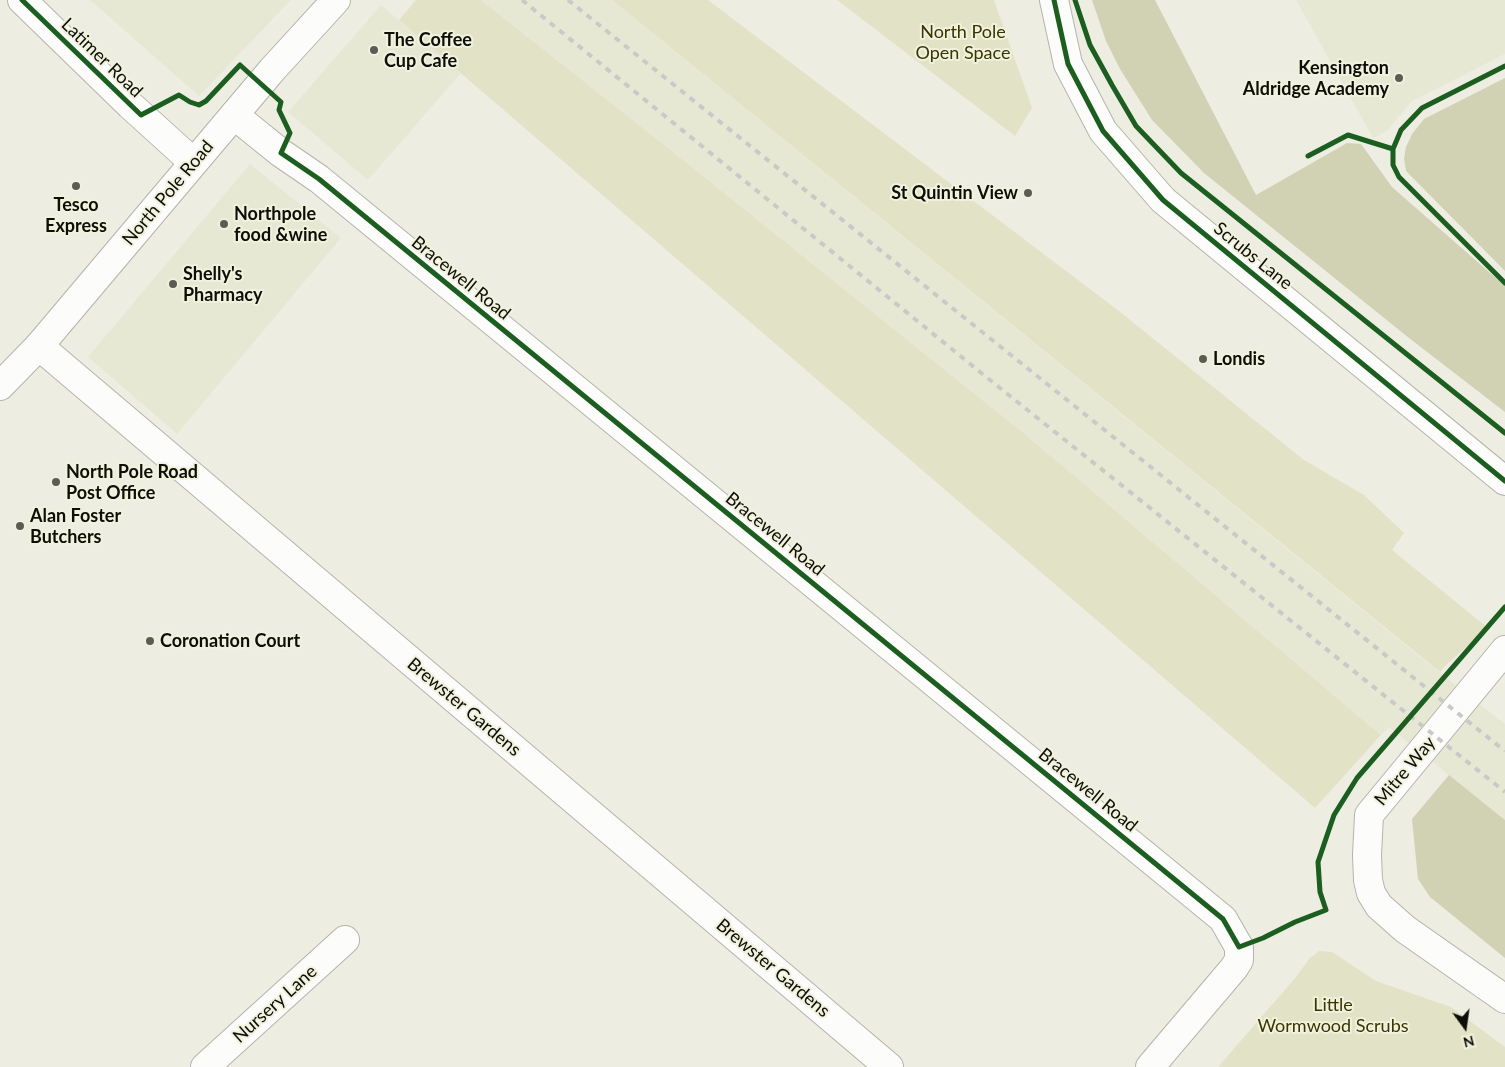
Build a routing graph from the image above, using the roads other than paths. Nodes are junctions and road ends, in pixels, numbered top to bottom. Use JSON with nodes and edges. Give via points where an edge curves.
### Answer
{"nodes":[{"id":1,"x":22,"y":0,"type":"edge"},
{"id":2,"x":336,"y":0,"type":"edge"},
{"id":3,"x":1054,"y":0,"type":"edge"},
{"id":4,"x":234,"y":115,"type":"junction"},
{"id":5,"x":193,"y":162,"type":"junction"},
{"id":6,"x":39,"y":346,"type":"junction"},
{"id":7,"x":1,"y":383,"type":"edge"},
{"id":8,"x":1505,"y":481,"type":"edge"},
{"id":9,"x":1505,"y":650,"type":"edge"},
{"id":10,"x":346,"y":940,"type":"dead end"},
{"id":11,"x":1505,"y":999,"type":"edge"},
{"id":12,"x":204,"y":1067,"type":"edge"},
{"id":13,"x":889,"y":1067,"type":"edge"},
{"id":14,"x":1150,"y":1067,"type":"edge"}],
"edges":[{"from":1,"to":5,"type":"street","name":"Latimer Road"},
{"from":2,"to":4,"type":"street","name":"North Pole Road"},
{"from":3,"to":8,"type":"street","name":"Scrubs Lane","via":[[1068,64],[1103,131],[1163,200]]},
{"from":4,"to":5,"type":"street","name":"North Pole Road"},
{"from":4,"to":14,"type":"street","name":"Bracewell Road","via":[[288,159],[327,185],[1223,918],[1239,947],[1239,960]]},
{"from":5,"to":6,"type":"street","name":"North Pole Road"},
{"from":6,"to":7,"type":"street","name":"North Pole Road"},
{"from":6,"to":13,"type":"street","name":"Brewster Gardens"},
{"from":9,"to":11,"type":"street","name":"Mitre Way","via":[[1369,815],[1367,855],[1371,893],[1379,906]]},
{"from":10,"to":12,"type":"street","name":"Nursery Lane"}]}
